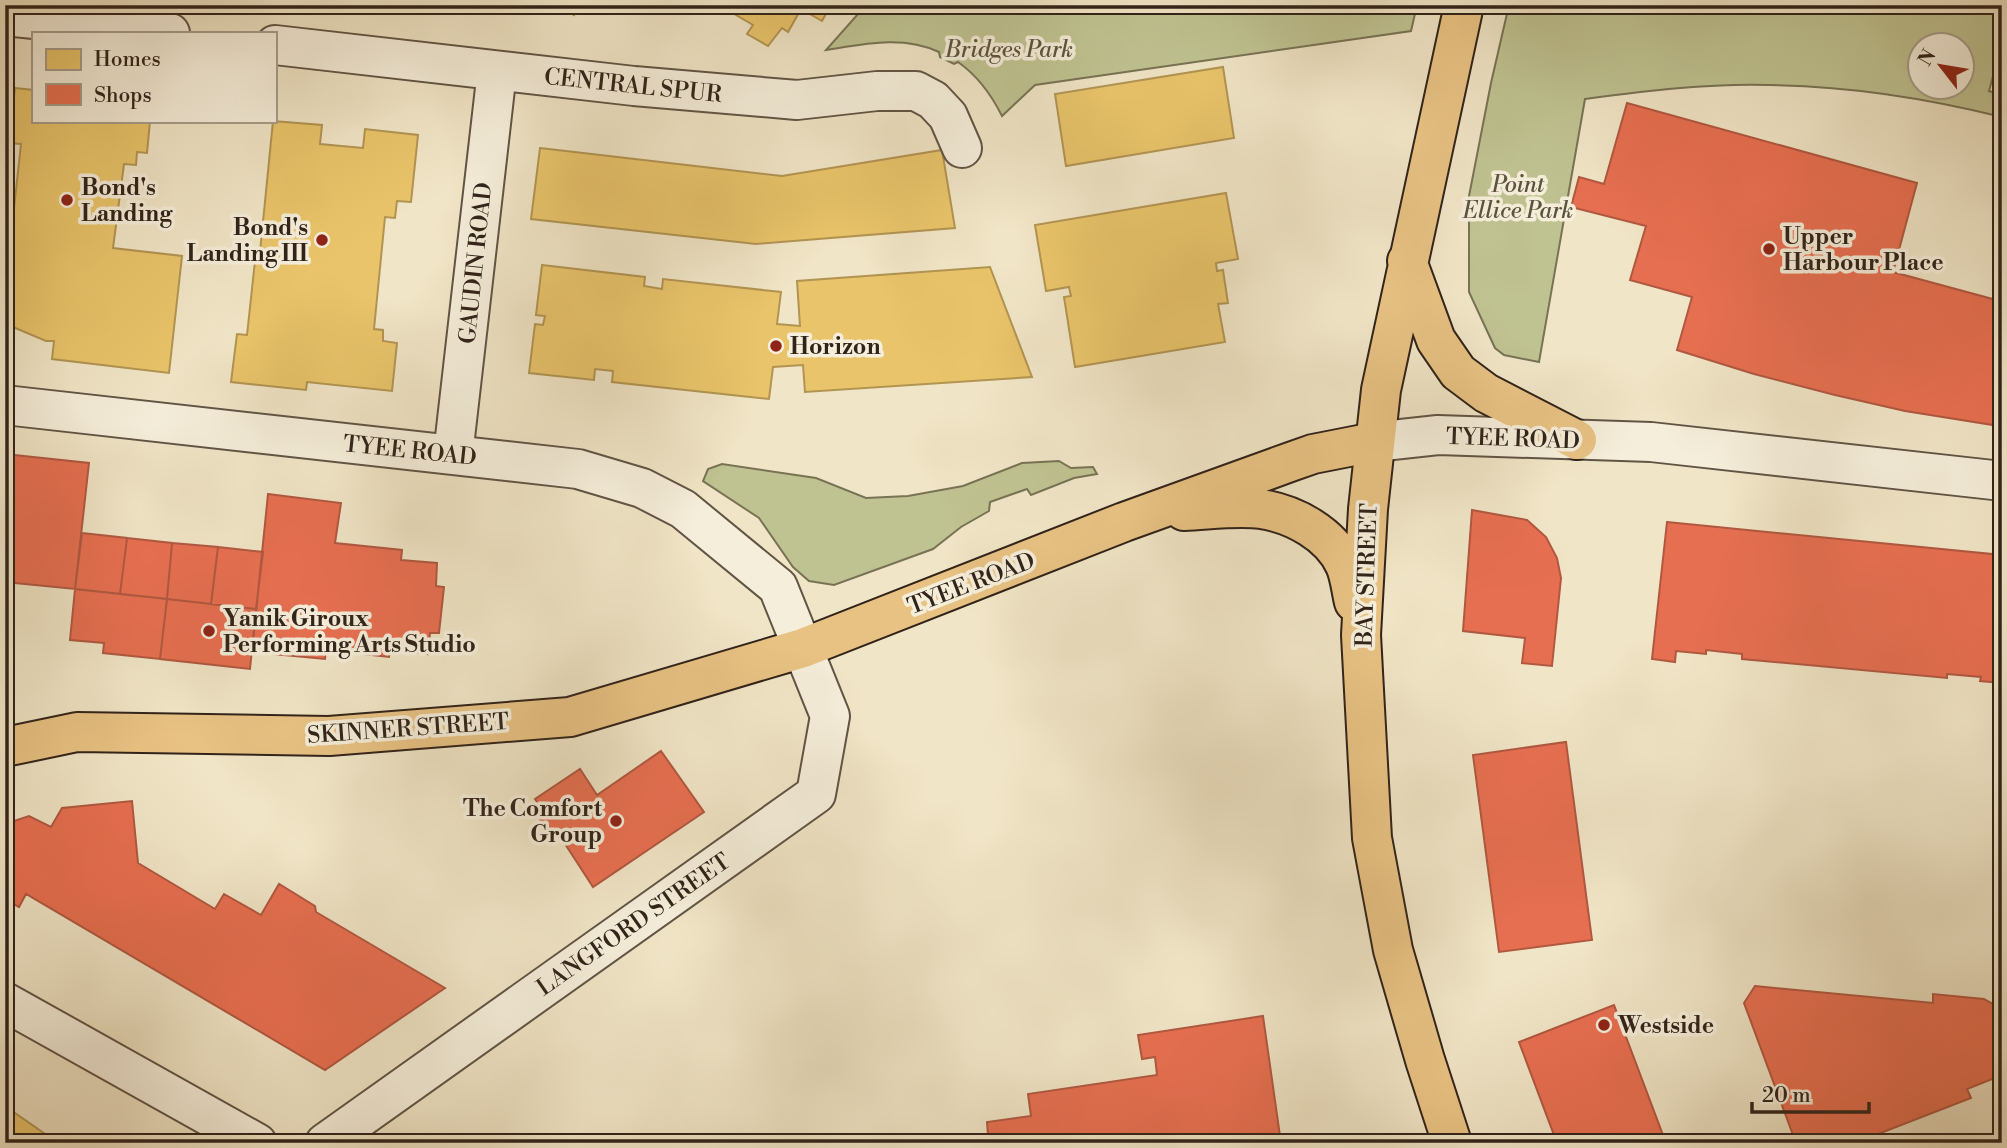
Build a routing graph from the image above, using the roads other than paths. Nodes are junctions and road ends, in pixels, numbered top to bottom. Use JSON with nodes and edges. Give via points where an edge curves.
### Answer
{"nodes":[{"id":1,"x":1464,"y":5,"type":"edge"},
{"id":2,"x":5,"y":16,"type":"edge"},
{"id":3,"x":160,"y":32,"type":"edge"},
{"id":4,"x":276,"y":45,"type":"edge"},
{"id":5,"x":497,"y":71,"type":"junction"},
{"id":6,"x":962,"y":148,"type":"dead end"},
{"id":7,"x":1407,"y":261,"type":"junction"},
{"id":8,"x":5,"y":405,"type":"edge"},
{"id":9,"x":1577,"y":439,"type":"junction"},
{"id":10,"x":1374,"y":442,"type":"junction"},
{"id":11,"x":453,"y":455,"type":"junction"},
{"id":12,"x":2002,"y":481,"type":"edge"},
{"id":13,"x":1151,"y":512,"type":"junction"},
{"id":14,"x":1361,"y":635,"type":"junction"},
{"id":15,"x":803,"y":648,"type":"junction"},
{"id":16,"x":5,"y":747,"type":"edge"},
{"id":17,"x":5,"y":1002,"type":"edge"},
{"id":18,"x":257,"y":1143,"type":"edge"},
{"id":19,"x":325,"y":1143,"type":"edge"},
{"id":20,"x":1452,"y":1143,"type":"edge"}],
"edges":[{"from":1,"to":7,"type":"main road","name":"BAY STREET"},
{"from":2,"to":3,"type":"street"},
{"from":4,"to":5,"type":"street","name":"CENTRAL SPUR"},
{"from":5,"to":6,"type":"street","name":"CENTRAL SPUR","via":[[797,100],[916,91],[948,116]]},
{"from":5,"to":11,"type":"street","name":"GAUDIN ROAD"},
{"from":7,"to":9,"type":"main road","via":[[1436,340],[1458,372],[1486,393]]},
{"from":7,"to":10,"type":"main road","name":"BAY STREET"},
{"from":8,"to":11,"type":"street","name":"TYEE ROAD"},
{"from":9,"to":10,"type":"street","name":"TYEE ROAD","via":[[1438,435]]},
{"from":9,"to":12,"type":"street","name":"TYEE ROAD","via":[[1651,442]]},
{"from":10,"to":13,"type":"main road","name":"TYEE ROAD","via":[[1313,453]]},
{"from":10,"to":14,"type":"main road","name":"BAY STREET"},
{"from":11,"to":15,"type":"street","name":"TYEE ROAD","via":[[578,469],[642,488],[683,509],[778,587]]},
{"from":13,"to":14,"type":"main road","via":[[1260,509],[1289,516],[1313,530],[1334,546],[1346,566]]},
{"from":13,"to":15,"type":"main road","name":"TYEE ROAD"},
{"from":14,"to":20,"type":"main road","name":"BAY STREET","via":[[1372,838],[1393,950]]},
{"from":15,"to":16,"type":"main road","name":"SKINNER STREET","via":[[570,717],[329,736],[77,732]]},
{"from":15,"to":19,"type":"street","name":"LANGFORD STREET","via":[[830,716],[816,794]]},
{"from":17,"to":18,"type":"street"}]}
